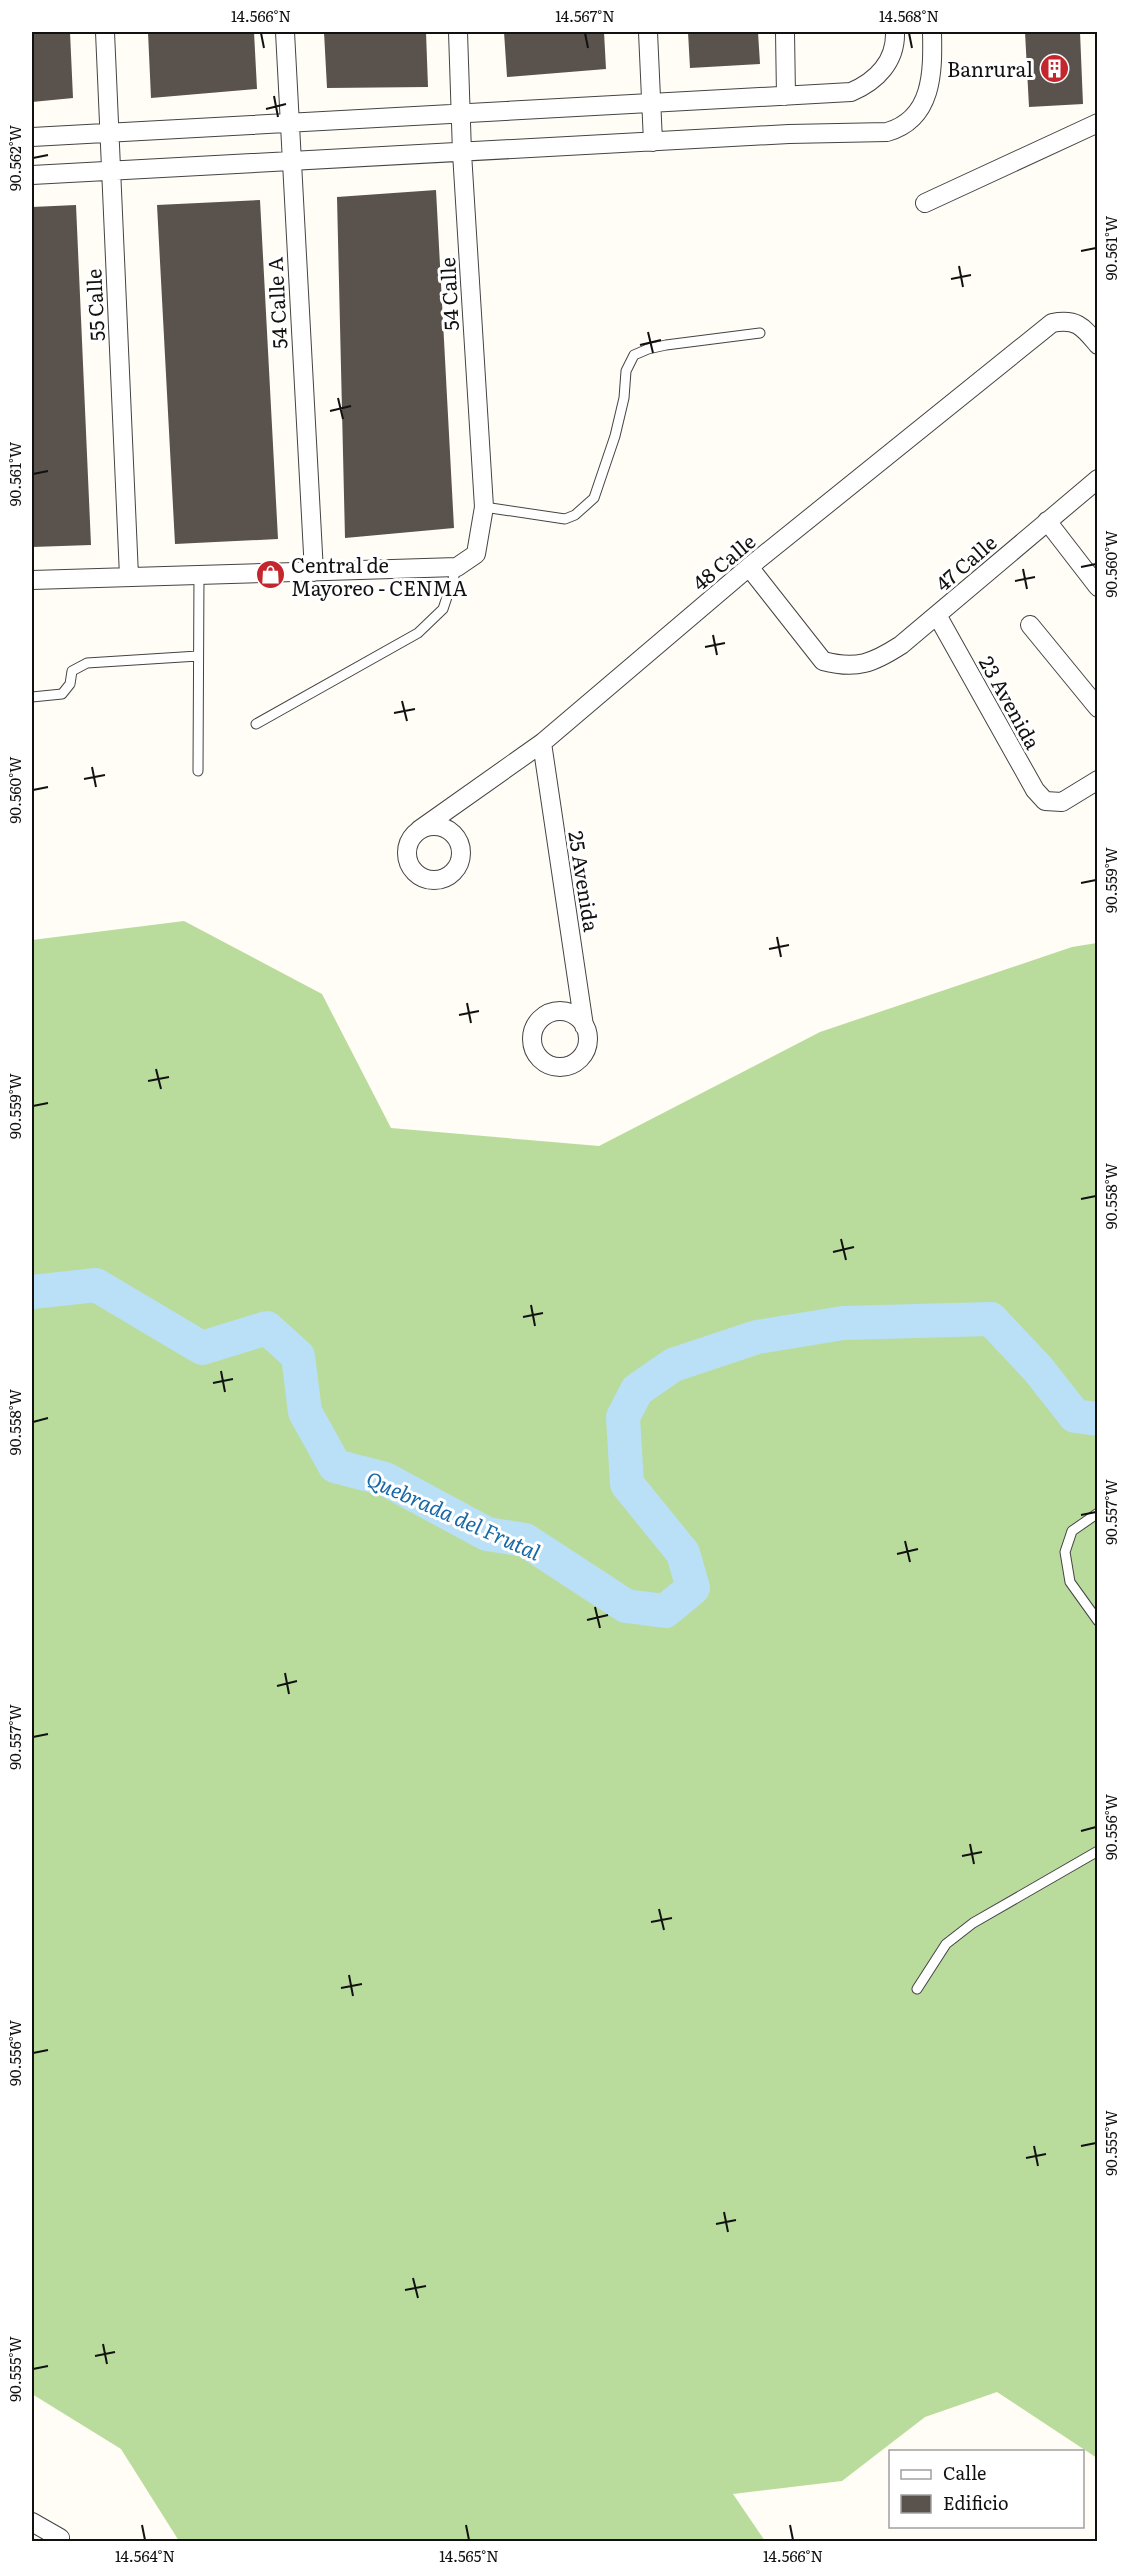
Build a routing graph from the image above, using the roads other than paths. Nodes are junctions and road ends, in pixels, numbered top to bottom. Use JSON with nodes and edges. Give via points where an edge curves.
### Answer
{"nodes":[{"id":1,"x":105,"y":32,"type":"edge"},
{"id":2,"x":285,"y":32,"type":"edge"},
{"id":3,"x":458,"y":32,"type":"edge"},
{"id":4,"x":648,"y":32,"type":"edge"},
{"id":5,"x":785,"y":32,"type":"edge"},
{"id":6,"x":895,"y":32,"type":"edge"},
{"id":7,"x":932,"y":32,"type":"edge"},
{"id":8,"x":786,"y":96,"type":"junction"},
{"id":9,"x":652,"y":101,"type":"junction"},
{"id":10,"x":462,"y":113,"type":"junction"},
{"id":11,"x":290,"y":123,"type":"junction"},
{"id":12,"x":1098,"y":123,"type":"edge"},
{"id":13,"x":110,"y":132,"type":"junction"},
{"id":14,"x":32,"y":137,"type":"edge"},
{"id":15,"x":653,"y":142,"type":"junction"},
{"id":16,"x":462,"y":153,"type":"junction"},
{"id":17,"x":291,"y":162,"type":"junction"},
{"id":18,"x":111,"y":171,"type":"junction"},
{"id":19,"x":32,"y":176,"type":"edge"},
{"id":20,"x":925,"y":204,"type":"dead end"},
{"id":21,"x":760,"y":333,"type":"dead end"},
{"id":22,"x":1098,"y":345,"type":"edge"},
{"id":23,"x":1098,"y":479,"type":"edge"},
{"id":24,"x":484,"y":507,"type":"junction"},
{"id":25,"x":1047,"y":521,"type":"junction"},
{"id":26,"x":457,"y":567,"type":"junction"},
{"id":27,"x":749,"y":567,"type":"junction"},
{"id":28,"x":314,"y":572,"type":"junction"},
{"id":29,"x":198,"y":574,"type":"junction"},
{"id":30,"x":129,"y":576,"type":"junction"},
{"id":31,"x":32,"y":580,"type":"edge"},
{"id":32,"x":1098,"y":587,"type":"edge"},
{"id":33,"x":937,"y":615,"type":"junction"},
{"id":34,"x":1030,"y":625,"type":"dead end"},
{"id":35,"x":198,"y":656,"type":"junction"},
{"id":36,"x":32,"y":697,"type":"edge"},
{"id":37,"x":1098,"y":708,"type":"edge"},
{"id":38,"x":256,"y":724,"type":"dead end"},
{"id":39,"x":542,"y":743,"type":"junction"},
{"id":40,"x":198,"y":771,"type":"dead end"},
{"id":41,"x":1098,"y":780,"type":"edge"},
{"id":42,"x":419,"y":830,"type":"dead end"},
{"id":43,"x":585,"y":1026,"type":"dead end"},
{"id":44,"x":1098,"y":1513,"type":"edge"},
{"id":45,"x":1098,"y":1621,"type":"edge"},
{"id":46,"x":1098,"y":1851,"type":"edge"},
{"id":47,"x":917,"y":1989,"type":"dead end"},
{"id":48,"x":32,"y":2522,"type":"edge"},
{"id":49,"x":60,"y":2540,"type":"edge"}],
"edges":[{"from":1,"to":13,"type":"street","name":"55 Calle"},
{"from":2,"to":11,"type":"street","name":"54 Calle A"},
{"from":3,"to":10,"type":"street","name":"54 Calle"},
{"from":4,"to":9,"type":"street"},
{"from":5,"to":8,"type":"street"},
{"from":6,"to":8,"type":"street","via":[[884,69],[865,86],[851,92]]},
{"from":7,"to":15,"type":"street","via":[[932,80],[928,93],[902,128],[886,132]]},
{"from":8,"to":9,"type":"street"},
{"from":9,"to":10,"type":"street"},
{"from":9,"to":15,"type":"street"},
{"from":10,"to":11,"type":"street"},
{"from":10,"to":16,"type":"street","name":"54 Calle"},
{"from":11,"to":13,"type":"street"},
{"from":11,"to":17,"type":"street","name":"54 Calle A"},
{"from":12,"to":20,"type":"street"},
{"from":13,"to":14,"type":"street"},
{"from":13,"to":18,"type":"street","name":"55 Calle"},
{"from":15,"to":16,"type":"street"},
{"from":16,"to":17,"type":"street"},
{"from":16,"to":24,"type":"street","name":"54 Calle"},
{"from":17,"to":18,"type":"street"},
{"from":17,"to":28,"type":"street","name":"54 Calle A"},
{"from":18,"to":19,"type":"street"},
{"from":18,"to":30,"type":"street","name":"55 Calle"},
{"from":21,"to":24,"type":"lane","via":[[648,348],[634,355],[626,371],[612,447],[594,498],[575,515],[565,519]]},
{"from":22,"to":27,"type":"street","name":"48 Calle","via":[[1083,328],[1068,320],[1052,323]]},
{"from":23,"to":25,"type":"street","name":"47 Calle"},
{"from":24,"to":26,"type":"street","name":"54 Calle","via":[[476,554]]},
{"from":25,"to":32,"type":"street"},
{"from":25,"to":33,"type":"street","name":"47 Calle"},
{"from":26,"to":28,"type":"street"},
{"from":26,"to":38,"type":"lane","via":[[443,609],[418,633]]},
{"from":27,"to":33,"type":"street","name":"47 Calle","via":[[824,661],[839,665],[877,661]]},
{"from":27,"to":39,"type":"street","name":"48 Calle"},
{"from":28,"to":29,"type":"street"},
{"from":29,"to":30,"type":"street"},
{"from":29,"to":35,"type":"lane"},
{"from":30,"to":31,"type":"street"},
{"from":33,"to":41,"type":"street","name":"23 Avenida","via":[[1035,790],[1045,801],[1062,802]]},
{"from":34,"to":37,"type":"street"},
{"from":35,"to":36,"type":"lane","via":[[87,663],[72,671],[70,684],[62,694]]},
{"from":35,"to":40,"type":"lane"},
{"from":39,"to":42,"type":"street","name":"48 Calle"},
{"from":39,"to":43,"type":"street","name":"25 Avenida"},
{"from":44,"to":45,"type":"lane","via":[[1072,1531],[1065,1552],[1070,1582]]},
{"from":46,"to":47,"type":"lane","via":[[973,1923],[946,1944]]},
{"from":48,"to":49,"type":"street"}]}
